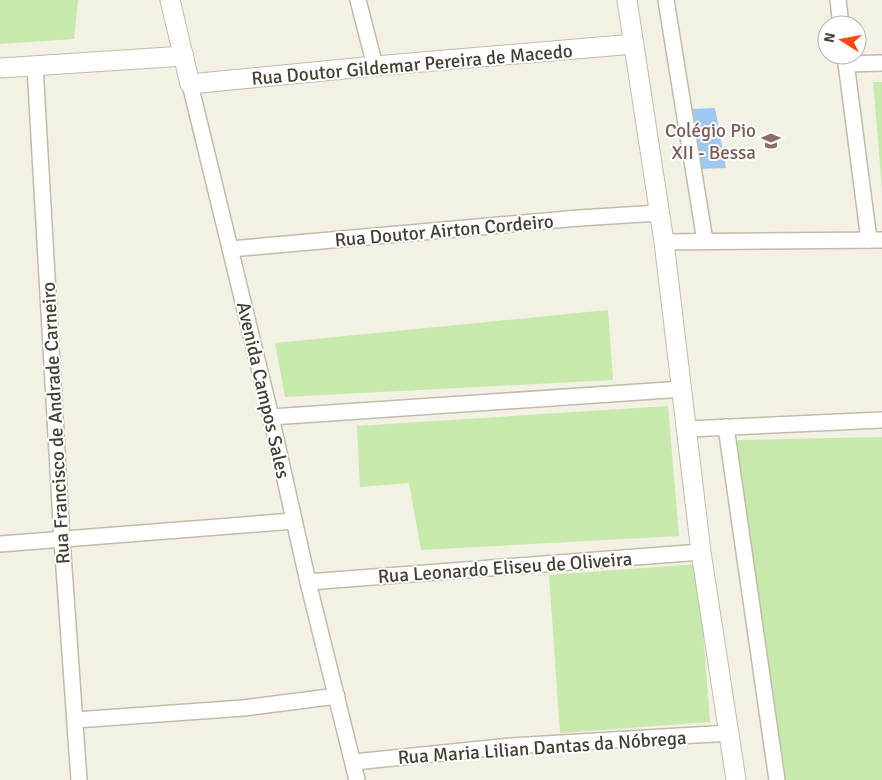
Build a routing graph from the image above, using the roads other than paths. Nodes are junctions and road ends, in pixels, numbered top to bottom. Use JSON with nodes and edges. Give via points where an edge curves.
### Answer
{"nodes":[{"id":1,"x":170,"y":0,"type":"edge"},
{"id":2,"x":358,"y":0,"type":"edge"},
{"id":3,"x":628,"y":0,"type":"edge"},
{"id":4,"x":666,"y":0,"type":"edge"},
{"id":5,"x":838,"y":0,"type":"edge"},
{"id":6,"x":840,"y":15,"type":"edge"},
{"id":7,"x":634,"y":44,"type":"junction"},
{"id":8,"x":184,"y":56,"type":"junction"},
{"id":9,"x":867,"y":61,"type":"edge"},
{"id":10,"x":882,"y":62,"type":"edge"},
{"id":11,"x":846,"y":65,"type":"edge"},
{"id":12,"x":35,"y":66,"type":"junction"},
{"id":13,"x":375,"y":66,"type":"junction"},
{"id":14,"x":0,"y":68,"type":"edge"},
{"id":15,"x":190,"y":84,"type":"junction"},
{"id":16,"x":659,"y":213,"type":"junction"},
{"id":17,"x":876,"y":240,"type":"edge"},
{"id":18,"x":705,"y":241,"type":"junction"},
{"id":19,"x":664,"y":242,"type":"junction"},
{"id":20,"x":230,"y":250,"type":"junction"},
{"id":21,"x":683,"y":389,"type":"junction"},
{"id":22,"x":271,"y":417,"type":"junction"},
{"id":23,"x":882,"y":420,"type":"edge"},
{"id":24,"x":726,"y":427,"type":"junction"},
{"id":25,"x":688,"y":429,"type":"junction"},
{"id":26,"x":294,"y":521,"type":"junction"},
{"id":27,"x":62,"y":540,"type":"junction"},
{"id":28,"x":0,"y":544,"type":"edge"},
{"id":29,"x":702,"y":552,"type":"junction"},
{"id":30,"x":308,"y":582,"type":"junction"},
{"id":31,"x":336,"y":696,"type":"junction"},
{"id":32,"x":76,"y":720,"type":"junction"},
{"id":33,"x":730,"y":734,"type":"junction"},
{"id":34,"x":354,"y":762,"type":"junction"},
{"id":35,"x":79,"y":780,"type":"edge"},
{"id":36,"x":358,"y":780,"type":"edge"},
{"id":37,"x":736,"y":780,"type":"edge"},
{"id":38,"x":777,"y":780,"type":"edge"}],
"edges":[{"from":1,"to":8,"type":"street","name":"Avenida Campos Sales"},
{"from":2,"to":13,"type":"street"},
{"from":3,"to":7,"type":"street"},
{"from":4,"to":18,"type":"street"},
{"from":5,"to":6,"type":"street"},
{"from":7,"to":13,"type":"street","name":"Rua Doutor Gildemar Pereira de Macedo"},
{"from":7,"to":16,"type":"street"},
{"from":8,"to":12,"type":"street"},
{"from":8,"to":15,"type":"street","name":"Avenida Campos Sales"},
{"from":9,"to":10,"type":"street"},
{"from":11,"to":17,"type":"street"},
{"from":12,"to":14,"type":"street"},
{"from":12,"to":27,"type":"street","name":"Rua Francisco de Andrade Carneiro"},
{"from":13,"to":15,"type":"street","name":"Rua Doutor Gildemar Pereira de Macedo"},
{"from":15,"to":20,"type":"street","name":"Avenida Campos Sales"},
{"from":16,"to":19,"type":"street"},
{"from":16,"to":20,"type":"street","name":"Rua Doutor Airton Cordeiro"},
{"from":17,"to":18,"type":"street"},
{"from":18,"to":19,"type":"street"},
{"from":19,"to":21,"type":"street"},
{"from":20,"to":22,"type":"street","name":"Avenida Campos Sales"},
{"from":21,"to":22,"type":"street"},
{"from":21,"to":25,"type":"street"},
{"from":22,"to":26,"type":"street","name":"Avenida Campos Sales"},
{"from":23,"to":24,"type":"street"},
{"from":24,"to":25,"type":"street"},
{"from":24,"to":38,"type":"street"},
{"from":25,"to":29,"type":"street"},
{"from":26,"to":27,"type":"street"},
{"from":26,"to":30,"type":"street","name":"Avenida Campos Sales"},
{"from":27,"to":28,"type":"street"},
{"from":27,"to":32,"type":"street","name":"Rua Francisco de Andrade Carneiro"},
{"from":29,"to":30,"type":"street","name":"Rua Leonardo Eliseu de Oliveira"},
{"from":29,"to":33,"type":"street"},
{"from":30,"to":31,"type":"street","name":"Avenida Campos Sales"},
{"from":31,"to":32,"type":"street","via":[[243,708]]},
{"from":31,"to":34,"type":"street","name":"Avenida Campos Sales"},
{"from":32,"to":35,"type":"street","name":"Rua Francisco de Andrade Carneiro"},
{"from":33,"to":34,"type":"street","name":"Rua Maria Lilian Dantas da Nóbrega","via":[[511,746]]},
{"from":33,"to":37,"type":"street"},
{"from":34,"to":36,"type":"street","name":"Avenida Campos Sales"}]}
